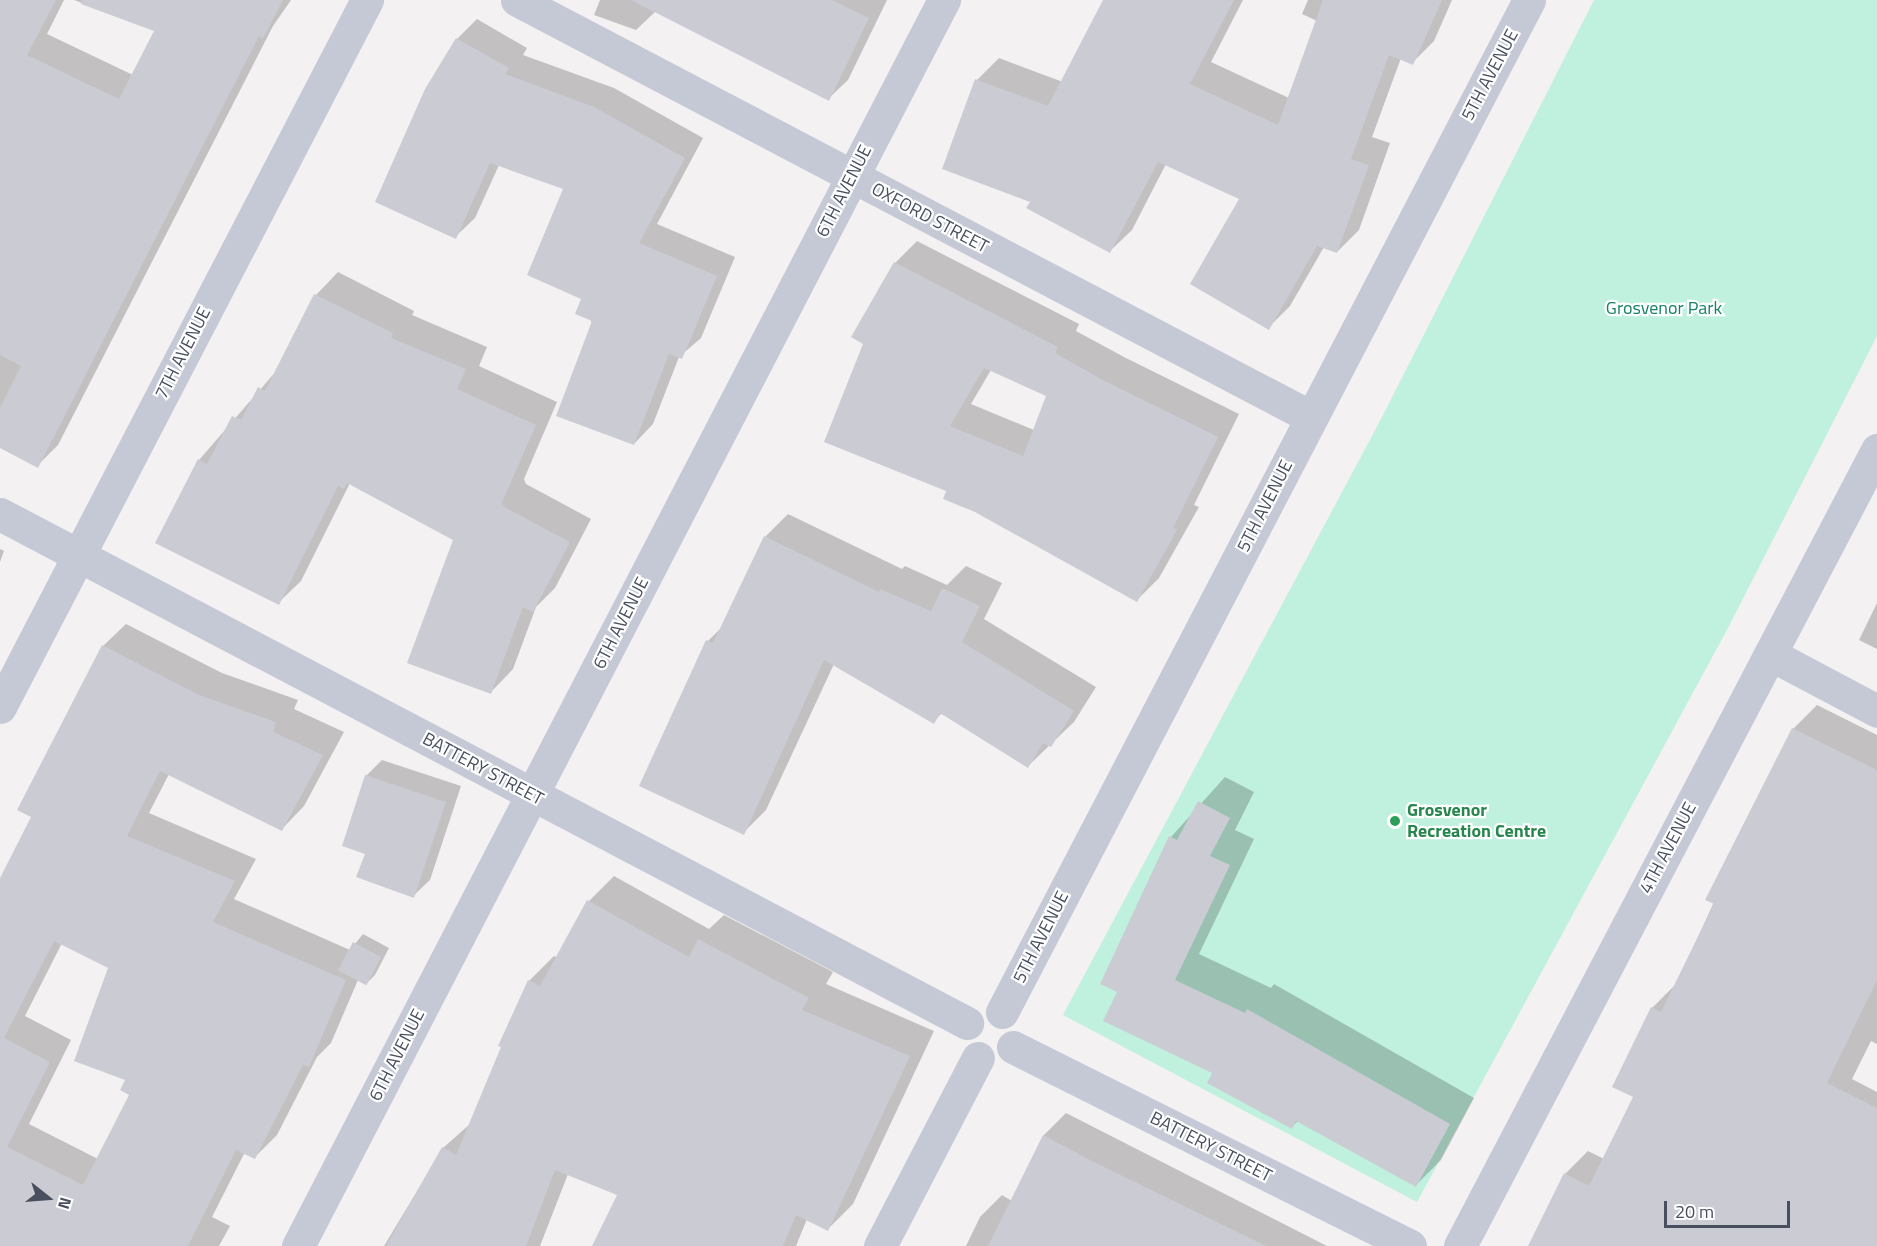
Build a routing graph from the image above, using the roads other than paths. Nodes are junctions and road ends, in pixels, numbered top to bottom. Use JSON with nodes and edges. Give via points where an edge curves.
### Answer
{"nodes":[{"id":1,"x":367,"y":0,"type":"edge"},
{"id":2,"x":517,"y":0,"type":"edge"},
{"id":3,"x":944,"y":0,"type":"edge"},
{"id":4,"x":1529,"y":0,"type":"edge"},
{"id":5,"x":852,"y":177,"type":"junction"},
{"id":6,"x":1311,"y":417,"type":"junction"},
{"id":7,"x":1877,"y":450,"type":"edge"},
{"id":8,"x":0,"y":514,"type":"edge"},
{"id":9,"x":78,"y":555,"type":"junction"},
{"id":10,"x":1770,"y":654,"type":"junction"},
{"id":11,"x":0,"y":707,"type":"edge"},
{"id":12,"x":1877,"y":711,"type":"edge"},
{"id":13,"x":532,"y":795,"type":"junction"},
{"id":14,"x":1002,"y":1012,"type":"junction"},
{"id":15,"x":967,"y":1023,"type":"junction"},
{"id":16,"x":1013,"y":1047,"type":"junction"},
{"id":17,"x":978,"y":1058,"type":"junction"},
{"id":18,"x":298,"y":1246,"type":"edge"},
{"id":19,"x":880,"y":1246,"type":"edge"},
{"id":20,"x":1410,"y":1246,"type":"edge"},
{"id":21,"x":1444,"y":1246,"type":"edge"},
{"id":22,"x":1453,"y":1246,"type":"edge"},
{"id":23,"x":1460,"y":1246,"type":"edge"}],
"edges":[{"from":1,"to":9,"type":"street","name":"7TH AVENUE"},
{"from":2,"to":5,"type":"street","name":"OXFORD STREET"},
{"from":3,"to":5,"type":"street","name":"6TH AVENUE"},
{"from":4,"to":6,"type":"street","name":"5TH AVENUE"},
{"from":5,"to":6,"type":"street","name":"OXFORD STREET"},
{"from":5,"to":13,"type":"street","name":"6TH AVENUE"},
{"from":6,"to":14,"type":"street","name":"5TH AVENUE"},
{"from":7,"to":10,"type":"street","name":"4TH AVENUE"},
{"from":8,"to":9,"type":"street","name":"BATTERY STREET"},
{"from":9,"to":11,"type":"street","name":"7TH AVENUE"},
{"from":9,"to":13,"type":"street","name":"BATTERY STREET"},
{"from":10,"to":12,"type":"street"},
{"from":10,"to":23,"type":"street","name":"4TH AVENUE"},
{"from":13,"to":15,"type":"street","name":"BATTERY STREET"},
{"from":13,"to":18,"type":"street","name":"6TH AVENUE"},
{"from":14,"to":15,"type":"street","via":[[982,1012]]},
{"from":14,"to":16,"type":"street","via":[[1012,1021]]},
{"from":15,"to":17,"type":"street","via":[[968,1049]]},
{"from":16,"to":17,"type":"street","via":[[1004,1057]]},
{"from":16,"to":20,"type":"street","name":"BATTERY STREET"},
{"from":17,"to":19,"type":"street"},
{"from":21,"to":22,"type":"street"}]}
